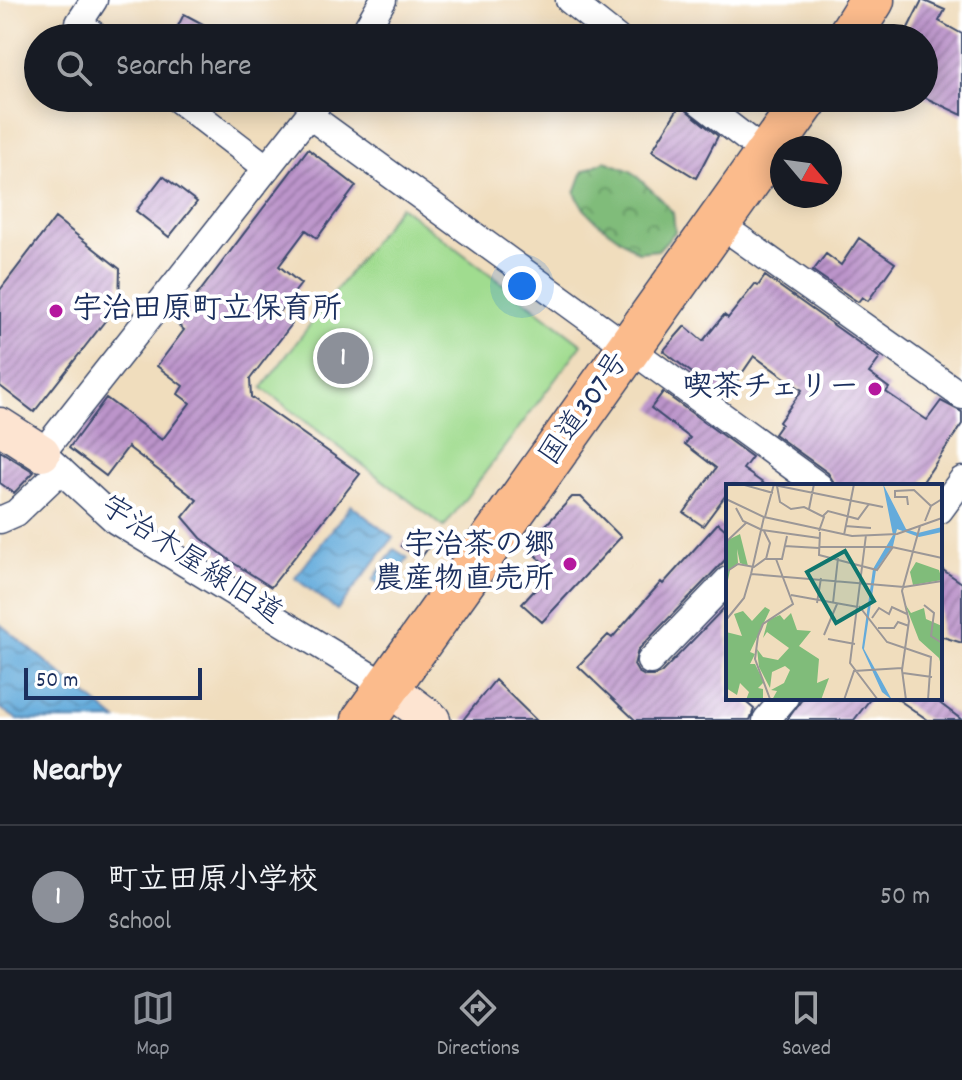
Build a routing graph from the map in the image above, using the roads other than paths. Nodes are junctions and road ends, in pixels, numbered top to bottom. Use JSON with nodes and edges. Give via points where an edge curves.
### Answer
{"nodes":[{"id":1,"x":94,"y":0,"type":"edge"},
{"id":2,"x":383,"y":0,"type":"edge"},
{"id":3,"x":569,"y":0,"type":"edge"},
{"id":4,"x":872,"y":0,"type":"edge"},
{"id":5,"x":80,"y":24,"type":"edge"},
{"id":6,"x":369,"y":24,"type":"edge"},
{"id":7,"x":599,"y":24,"type":"edge"},
{"id":8,"x":857,"y":24,"type":"edge"},
{"id":9,"x":194,"y":112,"type":"edge"},
{"id":10,"x":312,"y":112,"type":"edge"},
{"id":11,"x":322,"y":112,"type":"edge"},
{"id":12,"x":712,"y":112,"type":"edge"},
{"id":13,"x":797,"y":112,"type":"edge"},
{"id":14,"x":768,"y":155,"type":"junction"},
{"id":15,"x":267,"y":168,"type":"junction"},
{"id":16,"x":718,"y":223,"type":"junction"},
{"id":17,"x":629,"y":349,"type":"junction"},
{"id":18,"x":962,"y":396,"type":"edge"},
{"id":19,"x":0,"y":426,"type":"edge"},
{"id":20,"x":52,"y":462,"type":"junction"},
{"id":21,"x":962,"y":480,"type":"edge"},
{"id":22,"x":816,"y":484,"type":"edge"},
{"id":23,"x":942,"y":507,"type":"edge"},
{"id":24,"x":0,"y":520,"type":"edge"},
{"id":25,"x":726,"y":582,"type":"edge"},
{"id":26,"x":650,"y":661,"type":"dead end"},
{"id":27,"x":783,"y":700,"type":"edge"},
{"id":28,"x":376,"y":704,"type":"edge"},
{"id":29,"x":432,"y":720,"type":"edge"},
{"id":30,"x":766,"y":720,"type":"edge"}],
"edges":[{"from":1,"to":5,"type":"street"},
{"from":2,"to":6,"type":"street"},
{"from":3,"to":7,"type":"street"},
{"from":4,"to":8,"type":"highway"},
{"from":9,"to":15,"type":"street"},
{"from":10,"to":15,"type":"street"},
{"from":11,"to":17,"type":"street"},
{"from":12,"to":14,"type":"street"},
{"from":13,"to":14,"type":"highway","name":"国道307号"},
{"from":14,"to":16,"type":"highway","name":"国道307号"},
{"from":15,"to":20,"type":"street"},
{"from":16,"to":17,"type":"highway","name":"国道307号"},
{"from":16,"to":18,"type":"street"},
{"from":17,"to":22,"type":"street"},
{"from":17,"to":28,"type":"highway","name":"国道307号"},
{"from":19,"to":20,"type":"street","name":"宇治木屋線旧道"},
{"from":20,"to":24,"type":"street","via":[[16,513]]},
{"from":20,"to":28,"type":"street","name":"宇治木屋線旧道","via":[[116,521]]},
{"from":21,"to":23,"type":"street"},
{"from":25,"to":26,"type":"street"},
{"from":27,"to":30,"type":"street"},
{"from":28,"to":29,"type":"street"}]}
